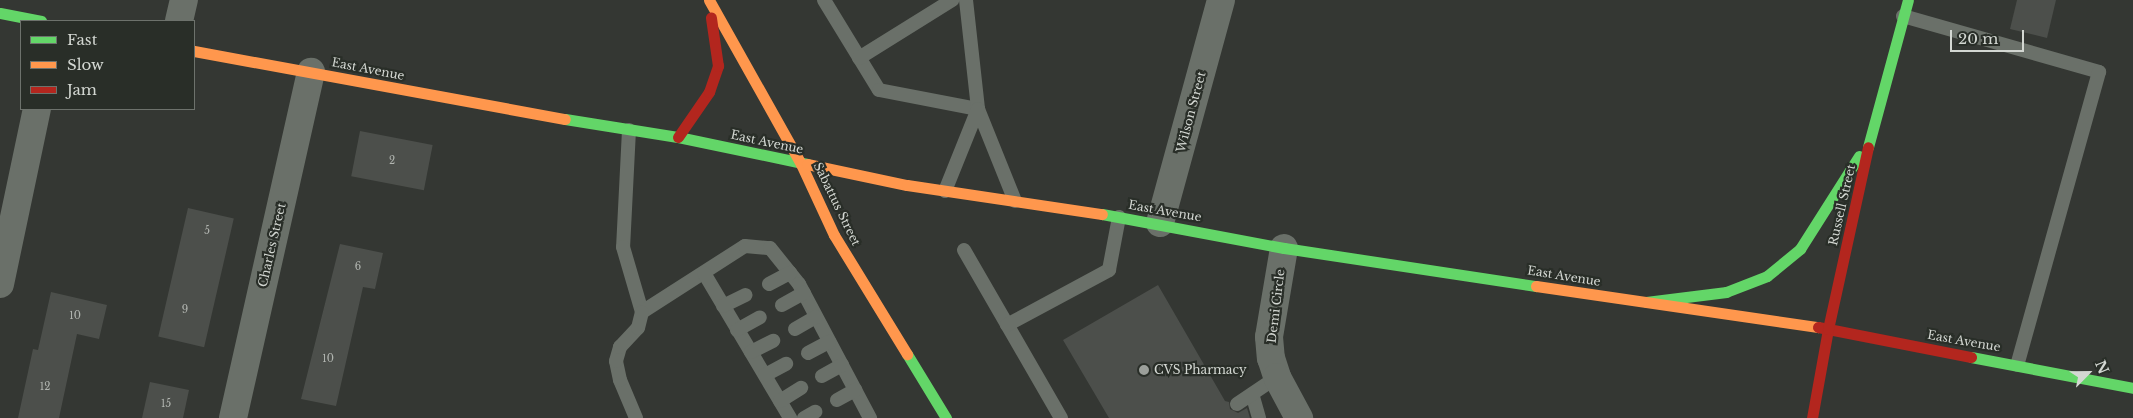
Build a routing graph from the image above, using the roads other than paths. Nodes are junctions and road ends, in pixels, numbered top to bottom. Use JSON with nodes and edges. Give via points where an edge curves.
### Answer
{"nodes":[{"id":1,"x":184,"y":0,"type":"edge"},
{"id":2,"x":708,"y":0,"type":"edge"},
{"id":3,"x":824,"y":0,"type":"edge"},
{"id":4,"x":952,"y":0,"type":"edge"},
{"id":5,"x":966,"y":0,"type":"edge"},
{"id":6,"x":1221,"y":0,"type":"edge"},
{"id":7,"x":1908,"y":0,"type":"edge"},
{"id":8,"x":0,"y":13,"type":"edge"},
{"id":9,"x":1903,"y":16,"type":"junction"},
{"id":10,"x":37,"y":20,"type":"edge"},
{"id":11,"x":179,"y":20,"type":"edge"},
{"id":12,"x":195,"y":51,"type":"edge"},
{"id":13,"x":859,"y":58,"type":"junction"},
{"id":14,"x":311,"y":72,"type":"junction"},
{"id":15,"x":978,"y":109,"type":"junction"},
{"id":16,"x":37,"y":110,"type":"edge"},
{"id":17,"x":630,"y":130,"type":"junction"},
{"id":18,"x":1871,"y":136,"type":"junction"},
{"id":19,"x":678,"y":137,"type":"junction"},
{"id":20,"x":801,"y":164,"type":"junction"},
{"id":21,"x":945,"y":191,"type":"junction"},
{"id":22,"x":1015,"y":201,"type":"junction"},
{"id":23,"x":1119,"y":217,"type":"junction"},
{"id":24,"x":1160,"y":223,"type":"junction"},
{"id":25,"x":1284,"y":248,"type":"junction"},
{"id":26,"x":964,"y":250,"type":"dead end"},
{"id":27,"x":704,"y":273,"type":"junction"},
{"id":28,"x":790,"y":273,"type":"junction"},
{"id":29,"x":0,"y":284,"type":"edge"},
{"id":30,"x":769,"y":284,"type":"dead end"},
{"id":31,"x":804,"y":293,"type":"junction"},
{"id":32,"x":746,"y":295,"type":"dead end"},
{"id":33,"x":1646,"y":302,"type":"junction"},
{"id":34,"x":782,"y":305,"type":"dead end"},
{"id":35,"x":723,"y":306,"type":"junction"},
{"id":36,"x":642,"y":312,"type":"junction"},
{"id":37,"x":816,"y":317,"type":"junction"},
{"id":38,"x":760,"y":318,"type":"dead end"},
{"id":39,"x":1007,"y":325,"type":"junction"},
{"id":40,"x":795,"y":329,"type":"dead end"},
{"id":41,"x":1828,"y":329,"type":"junction"},
{"id":42,"x":738,"y":330,"type":"junction"},
{"id":43,"x":773,"y":341,"type":"dead end"},
{"id":44,"x":830,"y":342,"type":"junction"},
{"id":45,"x":751,"y":352,"type":"junction"},
{"id":46,"x":808,"y":352,"type":"dead end"},
{"id":47,"x":786,"y":364,"type":"dead end"},
{"id":48,"x":842,"y":365,"type":"junction"},
{"id":49,"x":2017,"y":365,"type":"junction"},
{"id":50,"x":765,"y":375,"type":"junction"},
{"id":51,"x":822,"y":376,"type":"dead end"},
{"id":52,"x":1277,"y":377,"type":"junction"},
{"id":53,"x":801,"y":388,"type":"dead end"},
{"id":54,"x":2133,"y":388,"type":"edge"},
{"id":55,"x":855,"y":390,"type":"junction"},
{"id":56,"x":1253,"y":397,"type":"junction"},
{"id":57,"x":780,"y":400,"type":"junction"},
{"id":58,"x":836,"y":400,"type":"dead end"},
{"id":59,"x":1237,"y":404,"type":"dead end"},
{"id":60,"x":233,"y":418,"type":"edge"},
{"id":61,"x":636,"y":418,"type":"edge"},
{"id":62,"x":790,"y":418,"type":"edge"},
{"id":63,"x":869,"y":418,"type":"edge"},
{"id":64,"x":946,"y":418,"type":"edge"},
{"id":65,"x":1062,"y":418,"type":"edge"},
{"id":66,"x":1259,"y":418,"type":"edge"},
{"id":67,"x":1299,"y":418,"type":"edge"},
{"id":68,"x":1812,"y":418,"type":"edge"}],
"edges":[{"from":1,"to":11,"type":"street"},
{"from":2,"to":19,"type":"main road","via":[[718,66],[709,92]]},
{"from":2,"to":20,"type":"main road","name":"Sabattus Street"},
{"from":3,"to":13,"type":"lane"},
{"from":4,"to":13,"type":"lane"},
{"from":5,"to":15,"type":"lane"},
{"from":6,"to":24,"type":"street","name":"Wilson Street"},
{"from":7,"to":9,"type":"main road","name":"Russell Street"},
{"from":8,"to":10,"type":"main road"},
{"from":9,"to":18,"type":"main road","name":"Russell Street"},
{"from":9,"to":49,"type":"lane","via":[[2099,72]]},
{"from":12,"to":14,"type":"main road","name":"East Avenue"},
{"from":13,"to":15,"type":"lane","via":[[879,90]]},
{"from":14,"to":17,"type":"main road","name":"East Avenue"},
{"from":14,"to":60,"type":"street","name":"Charles Street"},
{"from":15,"to":21,"type":"lane"},
{"from":15,"to":22,"type":"lane"},
{"from":16,"to":29,"type":"street"},
{"from":17,"to":19,"type":"main road","name":"East Avenue"},
{"from":17,"to":36,"type":"lane","via":[[623,247]]},
{"from":18,"to":33,"type":"main road","via":[[1800,249],[1767,276],[1726,292]]},
{"from":18,"to":41,"type":"main road","name":"Russell Street"},
{"from":19,"to":20,"type":"main road","name":"East Avenue"},
{"from":20,"to":21,"type":"main road","name":"East Avenue"},
{"from":20,"to":64,"type":"main road","name":"Sabattus Street","via":[[834,234]]},
{"from":21,"to":22,"type":"main road","name":"East Avenue"},
{"from":22,"to":23,"type":"main road","name":"East Avenue"},
{"from":23,"to":24,"type":"main road","name":"East Avenue"},
{"from":23,"to":39,"type":"lane","via":[[1109,270]]},
{"from":24,"to":25,"type":"main road","name":"East Avenue"},
{"from":25,"to":33,"type":"main road","name":"East Avenue"},
{"from":25,"to":52,"type":"street","name":"Demi Circle","via":[[1270,338]]},
{"from":26,"to":39,"type":"lane"},
{"from":27,"to":28,"type":"lane","via":[[745,246],[770,248]]},
{"from":27,"to":35,"type":"lane"},
{"from":27,"to":36,"type":"lane"},
{"from":28,"to":30,"type":"lane"},
{"from":28,"to":31,"type":"lane"},
{"from":31,"to":34,"type":"lane"},
{"from":31,"to":37,"type":"lane"},
{"from":32,"to":35,"type":"lane"},
{"from":33,"to":41,"type":"main road","name":"East Avenue"},
{"from":35,"to":42,"type":"lane"},
{"from":36,"to":61,"type":"lane","via":[[638,328],[620,347],[616,361],[620,380]]},
{"from":37,"to":40,"type":"lane"},
{"from":37,"to":44,"type":"lane"},
{"from":38,"to":42,"type":"lane"},
{"from":39,"to":65,"type":"lane"},
{"from":41,"to":49,"type":"main road","name":"East Avenue"},
{"from":41,"to":68,"type":"main road","name":"Russell Street"},
{"from":42,"to":45,"type":"lane"},
{"from":43,"to":45,"type":"lane"},
{"from":44,"to":46,"type":"lane"},
{"from":44,"to":48,"type":"lane"},
{"from":45,"to":50,"type":"lane"},
{"from":47,"to":50,"type":"lane"},
{"from":48,"to":51,"type":"lane"},
{"from":48,"to":55,"type":"lane"},
{"from":49,"to":54,"type":"main road","name":"East Avenue"},
{"from":50,"to":57,"type":"lane"},
{"from":52,"to":56,"type":"lane"},
{"from":52,"to":67,"type":"street","name":"Demi Circle"},
{"from":53,"to":57,"type":"lane"},
{"from":55,"to":58,"type":"lane"},
{"from":55,"to":63,"type":"lane"},
{"from":56,"to":59,"type":"lane"},
{"from":56,"to":66,"type":"lane"},
{"from":57,"to":62,"type":"lane"}]}
